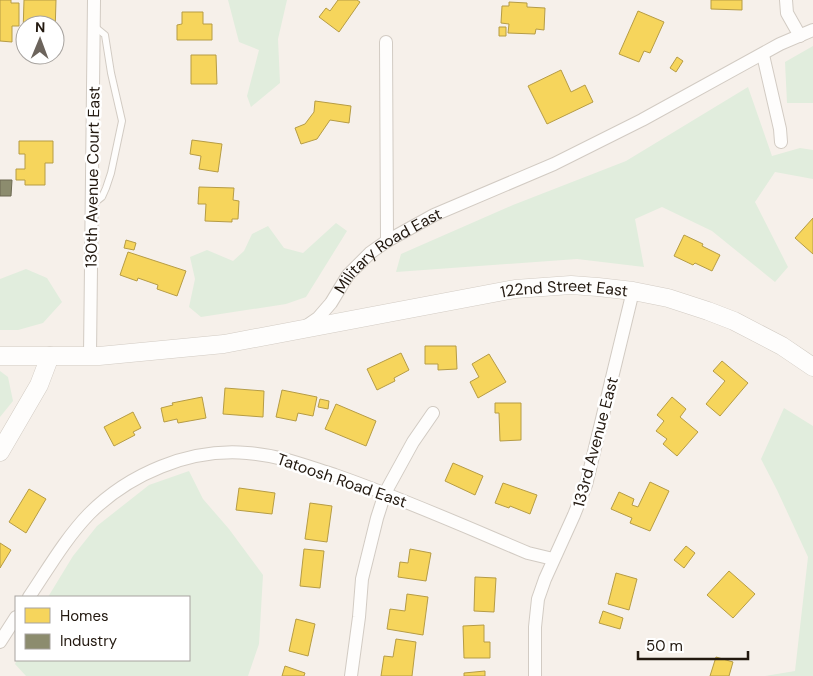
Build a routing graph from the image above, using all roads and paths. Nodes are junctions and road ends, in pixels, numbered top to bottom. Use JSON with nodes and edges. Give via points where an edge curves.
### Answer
{"nodes":[{"id":1,"x":94,"y":0,"type":"edge"},
{"id":2,"x":786,"y":0,"type":"edge"},
{"id":3,"x":93,"y":25,"type":"junction"},
{"id":4,"x":813,"y":30,"type":"edge"},
{"id":5,"x":800,"y":36,"type":"junction"},
{"id":6,"x":386,"y":42,"type":"dead end"},
{"id":7,"x":763,"y":55,"type":"junction"},
{"id":8,"x":781,"y":142,"type":"dead end"},
{"id":9,"x":92,"y":205,"type":"junction"},
{"id":10,"x":387,"y":241,"type":"junction"},
{"id":11,"x":633,"y":291,"type":"junction"},
{"id":12,"x":303,"y":328,"type":"junction"},
{"id":13,"x":90,"y":355,"type":"junction"},
{"id":14,"x":0,"y":356,"type":"edge"},
{"id":15,"x":50,"y":356,"type":"junction"},
{"id":16,"x":813,"y":367,"type":"edge"},
{"id":17,"x":433,"y":413,"type":"dead end"},
{"id":18,"x":0,"y":452,"type":"edge"},
{"id":19,"x":385,"y":492,"type":"junction"},
{"id":20,"x":553,"y":559,"type":"junction"},
{"id":21,"x":30,"y":596,"type":"edge"},
{"id":22,"x":15,"y":619,"type":"edge"},
{"id":23,"x":0,"y":642,"type":"edge"},
{"id":24,"x":351,"y":676,"type":"edge"},
{"id":25,"x":535,"y":676,"type":"edge"}],
"edges":[{"from":1,"to":3,"type":"street","name":"130th Avenue Court East"},
{"from":2,"to":5,"type":"street","via":[[787,14]]},
{"from":3,"to":9,"type":"street","name":"130th Avenue Court East"},
{"from":3,"to":9,"type":"lane","via":[[105,35],[122,121],[112,173],[102,197]]},
{"from":4,"to":5,"type":"street","name":"Military Road East"},
{"from":5,"to":7,"type":"street","name":"Military Road East"},
{"from":6,"to":10,"type":"street"},
{"from":7,"to":8,"type":"street"},
{"from":7,"to":10,"type":"street","name":"Military Road East","via":[[563,160],[434,215]]},
{"from":9,"to":13,"type":"street","name":"130th Avenue Court East"},
{"from":10,"to":12,"type":"street","name":"Military Road East","via":[[370,252],[348,275],[318,318]]},
{"from":11,"to":12,"type":"main road","name":"122nd Street East","via":[[571,285],[515,289]]},
{"from":11,"to":16,"type":"main road","name":"122nd Street East","via":[[668,298],[734,321],[782,346]]},
{"from":11,"to":20,"type":"street","name":"133rd Avenue East","via":[[586,484]]},
{"from":12,"to":13,"type":"main road","name":"Military Road East","via":[[198,348]]},
{"from":13,"to":15,"type":"main road","name":"Military Road East"},
{"from":14,"to":15,"type":"main road"},
{"from":15,"to":18,"type":"main road","via":[[39,385]]},
{"from":17,"to":19,"type":"street"},
{"from":19,"to":20,"type":"street","name":"Tatoosh Road East","via":[[528,553]]},
{"from":19,"to":21,"type":"street","name":"Tatoosh Road East","via":[[286,459],[246,452],[178,461],[130,482],[89,514],[69,536]]},
{"from":19,"to":24,"type":"street","via":[[362,579]]},
{"from":20,"to":25,"type":"street","name":"133rd Avenue East","via":[[538,599]]},
{"from":22,"to":23,"type":"street"}]}
